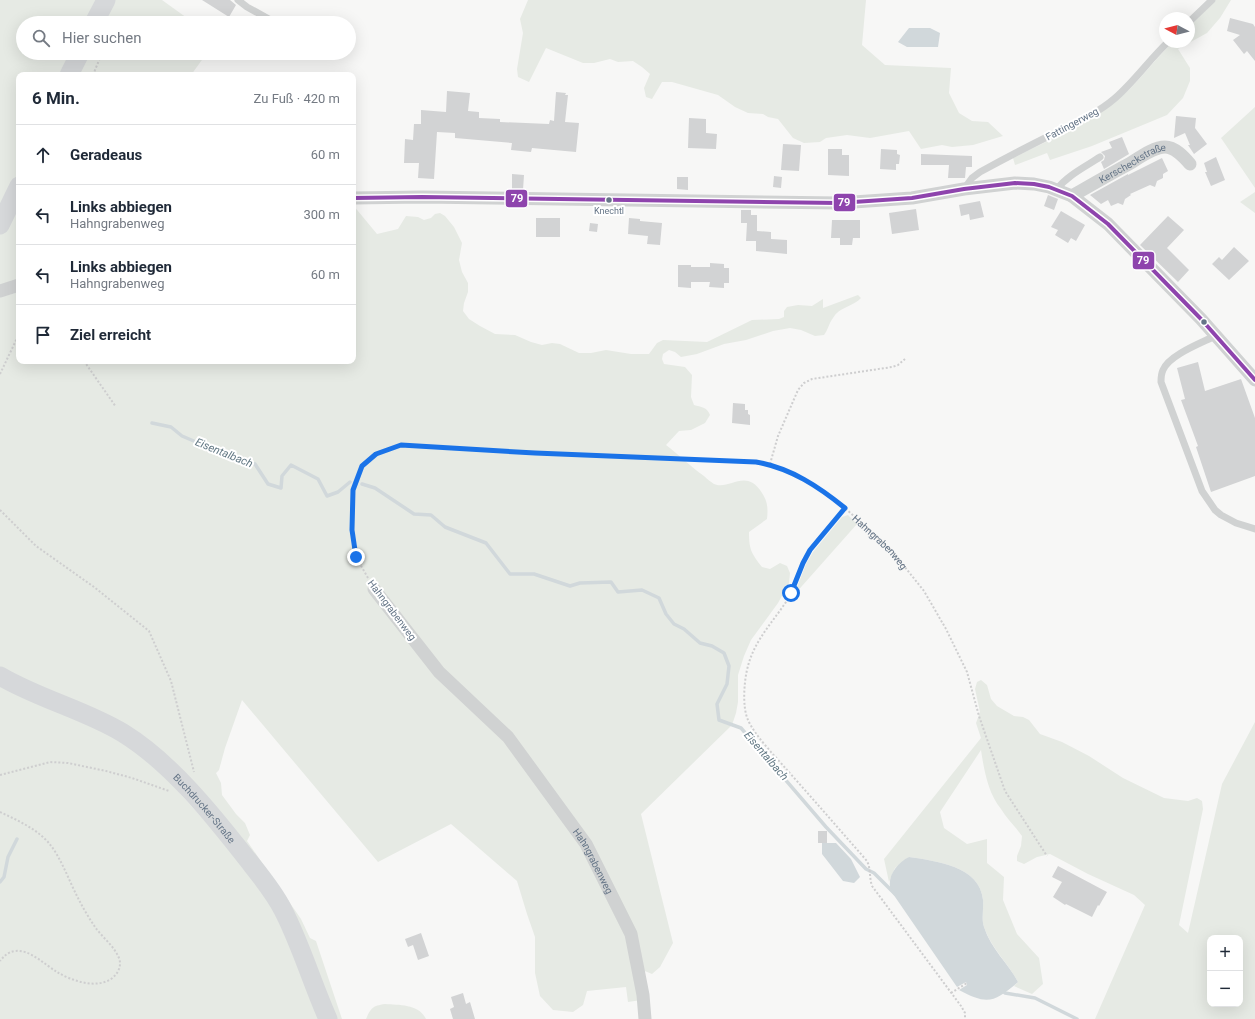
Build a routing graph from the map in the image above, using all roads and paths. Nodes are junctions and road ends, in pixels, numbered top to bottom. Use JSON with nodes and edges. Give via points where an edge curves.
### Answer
{"nodes":[{"id":1,"x":106,"y":0,"type":"edge"},
{"id":2,"x":238,"y":0,"type":"edge"},
{"id":3,"x":1212,"y":0,"type":"edge"},
{"id":4,"x":98,"y":16,"type":"edge"},
{"id":5,"x":263,"y":16,"type":"edge"},
{"id":6,"x":1195,"y":16,"type":"edge"},
{"id":7,"x":1162,"y":48,"type":"edge"},
{"id":8,"x":76,"y":60,"type":"edge"},
{"id":9,"x":99,"y":60,"type":"edge"},
{"id":10,"x":70,"y":72,"type":"edge"},
{"id":11,"x":94,"y":72,"type":"edge"},
{"id":12,"x":1100,"y":157,"type":"dead end"},
{"id":13,"x":1190,"y":164,"type":"dead end"},
{"id":14,"x":964,"y":189,"type":"junction"},
{"id":15,"x":1057,"y":189,"type":"junction"},
{"id":16,"x":16,"y":192,"type":"edge"},
{"id":17,"x":1072,"y":196,"type":"junction"},
{"id":18,"x":356,"y":198,"type":"edge"},
{"id":19,"x":0,"y":225,"type":"edge"},
{"id":20,"x":16,"y":286,"type":"edge"},
{"id":21,"x":0,"y":290,"type":"edge"},
{"id":22,"x":1216,"y":336,"type":"junction"},
{"id":23,"x":16,"y":340,"type":"edge"},
{"id":24,"x":905,"y":358,"type":"dead end"},
{"id":25,"x":86,"y":364,"type":"edge"},
{"id":26,"x":0,"y":374,"type":"edge"},
{"id":27,"x":1255,"y":380,"type":"edge"},
{"id":28,"x":116,"y":407,"type":"dead end"},
{"id":29,"x":770,"y":464,"type":"junction"},
{"id":30,"x":845,"y":508,"type":"junction"},
{"id":31,"x":0,"y":510,"type":"edge"},
{"id":32,"x":1255,"y":529,"type":"edge"},
{"id":33,"x":374,"y":589,"type":"joint"},
{"id":34,"x":0,"y":676,"type":"edge"},
{"id":35,"x":0,"y":775,"type":"edge"},
{"id":36,"x":195,"y":776,"type":"dead end"},
{"id":37,"x":172,"y":793,"type":"dead end"},
{"id":38,"x":0,"y":812,"type":"edge"},
{"id":39,"x":1047,"y":856,"type":"dead end"},
{"id":40,"x":0,"y":961,"type":"edge"},
{"id":41,"x":967,"y":983,"type":"dead end"},
{"id":42,"x":952,"y":993,"type":"junction"},
{"id":43,"x":328,"y":1019,"type":"edge"},
{"id":44,"x":645,"y":1019,"type":"edge"},
{"id":45,"x":965,"y":1019,"type":"edge"}],
"edges":[{"from":1,"to":4,"type":"street"},
{"from":2,"to":5,"type":"lane"},
{"from":3,"to":6,"type":"lane"},
{"from":7,"to":14,"type":"lane","name":"Fattingerweg","via":[[1113,100],[1086,118],[980,172]]},
{"from":8,"to":10,"type":"street"},
{"from":9,"to":11,"type":"path"},
{"from":12,"to":15,"type":"lane","via":[[1062,182]]},
{"from":13,"to":17,"type":"street","name":"Kerscheckstraße","via":[[1182,155],[1170,147],[1165,147],[1150,152]]},
{"from":14,"to":15,"type":"street","via":[[1024,183]]},
{"from":14,"to":18,"type":"street","via":[[912,198],[839,203]]},
{"from":15,"to":17,"type":"street"},
{"from":16,"to":19,"type":"street"},
{"from":17,"to":22,"type":"street","via":[[1118,234]]},
{"from":20,"to":21,"type":"street"},
{"from":22,"to":27,"type":"street"},
{"from":22,"to":32,"type":"lane","via":[[1170,360],[1163,369],[1161,382],[1202,491],[1215,510],[1236,523]]},
{"from":23,"to":26,"type":"path"},
{"from":24,"to":29,"type":"path","via":[[892,367],[812,379],[804,383],[798,390],[778,436]]},
{"from":25,"to":28,"type":"path"},
{"from":29,"to":30,"type":"path","name":"Hahngrabenweg","via":[[810,483]]},
{"from":29,"to":33,"type":"path","name":"Hahngrabenweg","via":[[401,445],[376,454],[362,466],[353,490],[352,530],[356,557]]},
{"from":30,"to":39,"type":"path","name":"Hahngrabenweg","via":[[892,551],[924,591],[967,672],[1005,792]]},
{"from":30,"to":42,"type":"path","via":[[810,550],[791,593],[752,653],[745,685],[747,719],[771,751],[867,861],[872,886]]},
{"from":31,"to":36,"type":"path","via":[[36,546],[94,587],[149,631],[170,681]]},
{"from":33,"to":44,"type":"street","name":"Hahngrabenweg","via":[[439,672],[508,737],[586,844],[630,934],[643,995]]},
{"from":34,"to":43,"type":"street","name":"Buchdrucker-Straße","via":[[117,729],[145,749],[178,779],[266,882],[291,925]]},
{"from":35,"to":37,"type":"path","via":[[50,762],[68,763],[126,776]]},
{"from":38,"to":40,"type":"path","via":[[22,822],[49,844],[63,866],[78,900],[119,958],[120,966],[118,974],[111,980],[94,984],[58,973],[31,954],[21,951],[8,953]]},
{"from":41,"to":42,"type":"path"},
{"from":42,"to":45,"type":"path","via":[[965,1013]]}]}
